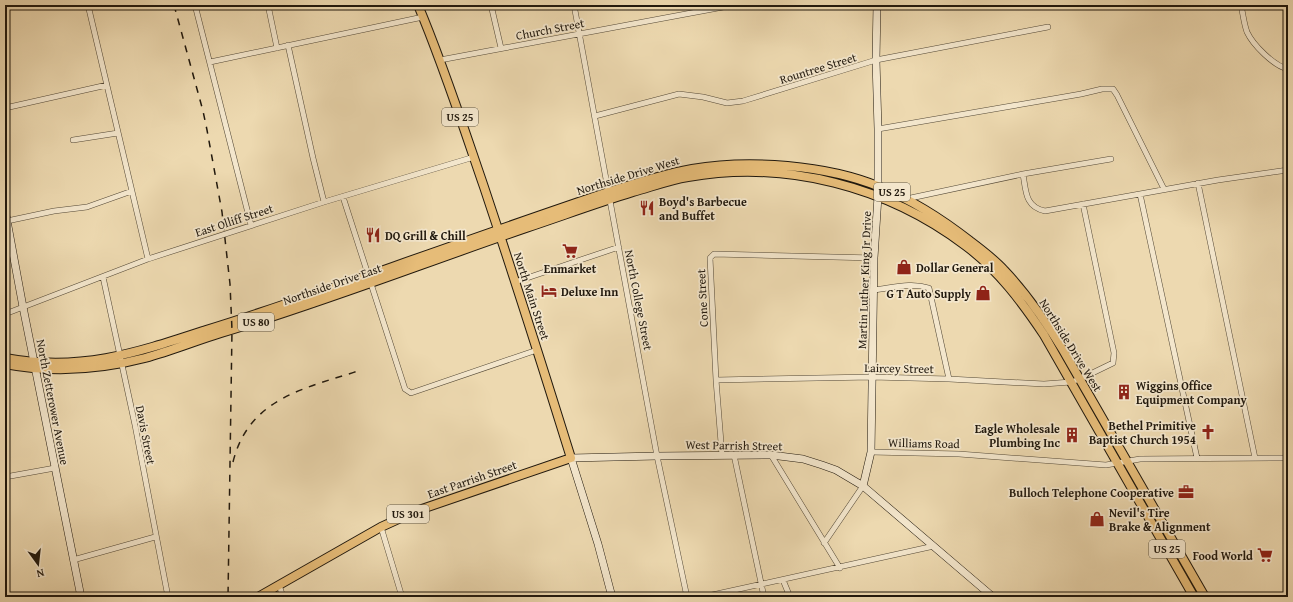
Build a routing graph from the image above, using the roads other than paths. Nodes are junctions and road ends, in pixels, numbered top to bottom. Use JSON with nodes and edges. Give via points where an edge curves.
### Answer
{"nodes":[{"id":1,"x":88,"y":5,"type":"edge"},
{"id":2,"x":195,"y":5,"type":"edge"},
{"id":3,"x":268,"y":5,"type":"edge"},
{"id":4,"x":418,"y":5,"type":"edge"},
{"id":5,"x":491,"y":5,"type":"edge"},
{"id":6,"x":574,"y":5,"type":"edge"},
{"id":7,"x":734,"y":5,"type":"edge"},
{"id":8,"x":877,"y":5,"type":"edge"},
{"id":9,"x":1241,"y":5,"type":"edge"},
{"id":10,"x":703,"y":8,"type":"edge"},
{"id":11,"x":423,"y":17,"type":"junction"},
{"id":12,"x":1048,"y":27,"type":"dead end"},
{"id":13,"x":580,"y":33,"type":"junction"},
{"id":14,"x":288,"y":46,"type":"junction"},
{"id":15,"x":277,"y":48,"type":"junction"},
{"id":16,"x":501,"y":48,"type":"junction"},
{"id":17,"x":440,"y":60,"type":"junction"},
{"id":18,"x":876,"y":60,"type":"junction"},
{"id":19,"x":210,"y":62,"type":"junction"},
{"id":20,"x":1288,"y":69,"type":"edge"},
{"id":21,"x":106,"y":85,"type":"junction"},
{"id":22,"x":5,"y":108,"type":"edge"},
{"id":23,"x":595,"y":116,"type":"junction"},
{"id":24,"x":878,"y":129,"type":"junction"},
{"id":25,"x":118,"y":133,"type":"junction"},
{"id":26,"x":73,"y":140,"type":"dead end"},
{"id":27,"x":474,"y":157,"type":"junction"},
{"id":28,"x":1111,"y":159,"type":"dead end"},
{"id":29,"x":1288,"y":170,"type":"edge"},
{"id":30,"x":1023,"y":174,"type":"junction"},
{"id":31,"x":1198,"y":183,"type":"junction"},
{"id":32,"x":878,"y":186,"type":"junction"},
{"id":33,"x":1164,"y":189,"type":"junction"},
{"id":34,"x":132,"y":191,"type":"junction"},
{"id":35,"x":1140,"y":194,"type":"junction"},
{"id":36,"x":609,"y":196,"type":"junction"},
{"id":37,"x":878,"y":196,"type":"junction"},
{"id":38,"x":343,"y":197,"type":"junction"},
{"id":39,"x":906,"y":199,"type":"junction"},
{"id":40,"x":324,"y":202,"type":"junction"},
{"id":41,"x":1083,"y":204,"type":"junction"},
{"id":42,"x":5,"y":210,"type":"edge"},
{"id":43,"x":7,"y":221,"type":"junction"},
{"id":44,"x":251,"y":225,"type":"junction"},
{"id":45,"x":499,"y":233,"type":"junction"},
{"id":46,"x":619,"y":247,"type":"junction"},
{"id":47,"x":874,"y":258,"type":"junction"},
{"id":48,"x":148,"y":259,"type":"junction"},
{"id":49,"x":103,"y":277,"type":"junction"},
{"id":50,"x":370,"y":279,"type":"junction"},
{"id":51,"x":516,"y":282,"type":"junction"},
{"id":52,"x":873,"y":290,"type":"junction"},
{"id":53,"x":23,"y":307,"type":"junction"},
{"id":54,"x":5,"y":314,"type":"edge"},
{"id":55,"x":537,"y":350,"type":"junction"},
{"id":56,"x":5,"y":358,"type":"edge"},
{"id":57,"x":121,"y":360,"type":"junction"},
{"id":58,"x":5,"y":364,"type":"edge"},
{"id":59,"x":34,"y":365,"type":"junction"},
{"id":60,"x":872,"y":377,"type":"junction"},
{"id":61,"x":949,"y":379,"type":"junction"},
{"id":62,"x":1080,"y":379,"type":"junction"},
{"id":63,"x":716,"y":380,"type":"junction"},
{"id":64,"x":1071,"y":382,"type":"junction"},
{"id":65,"x":871,"y":452,"type":"junction"},
{"id":66,"x":722,"y":455,"type":"junction"},
{"id":67,"x":734,"y":455,"type":"junction"},
{"id":68,"x":771,"y":455,"type":"junction"},
{"id":69,"x":657,"y":456,"type":"junction"},
{"id":70,"x":571,"y":458,"type":"junction"},
{"id":71,"x":1196,"y":458,"type":"junction"},
{"id":72,"x":1256,"y":458,"type":"junction"},
{"id":73,"x":1288,"y":458,"type":"edge"},
{"id":74,"x":1127,"y":462,"type":"junction"},
{"id":75,"x":1118,"y":463,"type":"junction"},
{"id":76,"x":55,"y":468,"type":"junction"},
{"id":77,"x":5,"y":478,"type":"edge"},
{"id":78,"x":863,"y":486,"type":"junction"},
{"id":79,"x":381,"y":527,"type":"junction"},
{"id":80,"x":155,"y":537,"type":"junction"},
{"id":81,"x":824,"y":543,"type":"junction"},
{"id":82,"x":934,"y":546,"type":"junction"},
{"id":83,"x":73,"y":560,"type":"junction"},
{"id":84,"x":840,"y":568,"type":"junction"},
{"id":85,"x":783,"y":580,"type":"junction"},
{"id":86,"x":762,"y":584,"type":"junction"},
{"id":87,"x":279,"y":585,"type":"junction"},
{"id":88,"x":81,"y":597,"type":"edge"},
{"id":89,"x":168,"y":597,"type":"edge"},
{"id":90,"x":258,"y":597,"type":"edge"},
{"id":91,"x":283,"y":597,"type":"edge"},
{"id":92,"x":402,"y":597,"type":"edge"},
{"id":93,"x":612,"y":597,"type":"edge"},
{"id":94,"x":687,"y":597,"type":"edge"},
{"id":95,"x":703,"y":597,"type":"edge"},
{"id":96,"x":764,"y":597,"type":"edge"},
{"id":97,"x":790,"y":597,"type":"edge"},
{"id":98,"x":993,"y":597,"type":"edge"},
{"id":99,"x":1194,"y":597,"type":"edge"},
{"id":100,"x":1205,"y":597,"type":"edge"}],
"edges":[{"from":1,"to":21,"type":"street"},
{"from":2,"to":19,"type":"street"},
{"from":3,"to":15,"type":"street"},
{"from":4,"to":11,"type":"main road","name":"North Main Street","number":"US 25"},
{"from":5,"to":16,"type":"street"},
{"from":6,"to":13,"type":"street","name":"North College Street"},
{"from":7,"to":10,"type":"street","name":"Church Street"},
{"from":8,"to":18,"type":"street","name":"Martin Luther King Jr Drive"},
{"from":9,"to":20,"type":"street","via":[[1245,26],[1252,41],[1275,63]]},
{"from":10,"to":13,"type":"street","name":"Church Street"},
{"from":11,"to":14,"type":"street"},
{"from":11,"to":17,"type":"main road","name":"North Main Street","number":"US 25"},
{"from":12,"to":18,"type":"street","name":"Rountree Street"},
{"from":13,"to":16,"type":"street","name":"Church Street"},
{"from":13,"to":23,"type":"street","name":"North College Street"},
{"from":14,"to":15,"type":"street"},
{"from":14,"to":40,"type":"street"},
{"from":15,"to":19,"type":"street"},
{"from":16,"to":17,"type":"street","name":"Church Street"},
{"from":17,"to":27,"type":"main road","name":"North Main Street","number":"US 25"},
{"from":18,"to":23,"type":"street","name":"Rountree Street","via":[[743,101],[727,103],[679,94]]},
{"from":18,"to":24,"type":"street","name":"Martin Luther King Jr Drive"},
{"from":19,"to":44,"type":"street"},
{"from":21,"to":22,"type":"street"},
{"from":21,"to":25,"type":"street"},
{"from":23,"to":36,"type":"street","name":"North College Street"},
{"from":24,"to":32,"type":"street","name":"Martin Luther King Jr Drive"},
{"from":24,"to":33,"type":"street","via":[[1113,89]]},
{"from":25,"to":26,"type":"street"},
{"from":25,"to":34,"type":"street"},
{"from":27,"to":38,"type":"street","name":"East Olliff Street"},
{"from":27,"to":45,"type":"main road","name":"North Main Street","number":"US 25"},
{"from":28,"to":30,"type":"street"},
{"from":29,"to":31,"type":"street"},
{"from":30,"to":39,"type":"street"},
{"from":30,"to":41,"type":"street","via":[[1030,204],[1037,209],[1049,211]]},
{"from":31,"to":33,"type":"street"},
{"from":31,"to":72,"type":"street"},
{"from":32,"to":36,"type":"main road","name":"Northside Drive West","number":"US 25","via":[[802,167],[736,164],[693,168],[659,176]]},
{"from":32,"to":37,"type":"street","name":"Martin Luther King Jr Drive"},
{"from":32,"to":39,"type":"main road","name":"Northside Drive West","number":"US 25"},
{"from":33,"to":35,"type":"street"},
{"from":34,"to":43,"type":"street","via":[[87,207]]},
{"from":34,"to":48,"type":"street"},
{"from":35,"to":41,"type":"street"},
{"from":35,"to":71,"type":"street"},
{"from":36,"to":37,"type":"main road","name":"Northside Drive West","number":"US 25","via":[[688,177],[731,172],[776,172],[808,177],[839,183]]},
{"from":36,"to":45,"type":"main road","name":"Northside Drive West","number":"US 25"},
{"from":36,"to":46,"type":"street","name":"North College Street"},
{"from":37,"to":47,"type":"street","name":"Martin Luther King Jr Drive"},
{"from":37,"to":64,"type":"main road","name":"Northside Drive West","number":"US 25","via":[[910,210],[940,228],[968,247],[999,276],[1020,299],[1044,334]]},
{"from":38,"to":40,"type":"street","name":"East Olliff Street"},
{"from":38,"to":50,"type":"street"},
{"from":39,"to":62,"type":"main road","name":"Northside Drive West","number":"US 25","via":[[962,234],[1005,270],[1043,318]]},
{"from":40,"to":44,"type":"street","name":"East Olliff Street"},
{"from":41,"to":62,"type":"street","name":"Laircey Street","via":[[1114,353],[1113,363]]},
{"from":42,"to":43,"type":"street","name":"North Zetterower Avenue"},
{"from":43,"to":53,"type":"street","name":"North Zetterower Avenue"},
{"from":44,"to":48,"type":"street","name":"East Olliff Street"},
{"from":45,"to":50,"type":"main road","name":"Northside Drive East","number":"US 80"},
{"from":45,"to":51,"type":"main road","name":"North Main Street"},
{"from":46,"to":51,"type":"street"},
{"from":46,"to":69,"type":"street","name":"North College Street"},
{"from":47,"to":52,"type":"street","name":"Martin Luther King Jr Drive"},
{"from":47,"to":63,"type":"street","name":"Cone Street","via":[[714,254],[710,258]]},
{"from":48,"to":49,"type":"street","name":"East Olliff Street"},
{"from":49,"to":53,"type":"street","name":"East Olliff Street"},
{"from":49,"to":57,"type":"street","name":"Davis Street"},
{"from":50,"to":55,"type":"street","via":[[401,378],[405,389],[411,393]]},
{"from":50,"to":57,"type":"main road","name":"Northside Drive East","number":"US 80"},
{"from":51,"to":55,"type":"main road","name":"North Main Street"},
{"from":52,"to":60,"type":"street","name":"Martin Luther King Jr Drive"},
{"from":52,"to":61,"type":"street","via":[[912,285],[929,288]]},
{"from":53,"to":54,"type":"street","name":"East Olliff Street"},
{"from":53,"to":59,"type":"street","name":"North Zetterower Avenue"},
{"from":55,"to":70,"type":"main road","name":"North Main Street"},
{"from":56,"to":59,"type":"main road","name":"Northside Drive East","number":"US 80"},
{"from":57,"to":59,"type":"main road","name":"Northside Drive East","number":"US 80"},
{"from":57,"to":80,"type":"street","name":"Davis Street"},
{"from":58,"to":59,"type":"main road","name":"Northside Drive East","number":"US 80"},
{"from":59,"to":76,"type":"street","name":"North Zetterower Avenue"},
{"from":60,"to":61,"type":"street","name":"Laircey Street"},
{"from":60,"to":63,"type":"street","name":"Laircey Street"},
{"from":60,"to":65,"type":"street","name":"Martin Luther King Jr Drive"},
{"from":61,"to":64,"type":"street","name":"Laircey Street","via":[[1044,384]]},
{"from":62,"to":64,"type":"street","name":"Laircey Street"},
{"from":62,"to":74,"type":"main road","name":"Northside Drive West","number":"US 25"},
{"from":63,"to":66,"type":"street","name":"Cone Street"},
{"from":64,"to":75,"type":"main road","name":"Northside Drive West","number":"US 25"},
{"from":65,"to":75,"type":"street","name":"Williams Road","via":[[959,454],[1106,465]]},
{"from":65,"to":78,"type":"street","name":"Martin Luther King Jr Drive"},
{"from":66,"to":67,"type":"street","name":"West Parrish Street"},
{"from":66,"to":69,"type":"street","name":"West Parrish Street"},
{"from":67,"to":68,"type":"street","name":"West Parrish Street"},
{"from":67,"to":86,"type":"street"},
{"from":68,"to":78,"type":"street","name":"West Parrish Street","via":[[803,459],[822,465]]},
{"from":68,"to":81,"type":"street"},
{"from":69,"to":70,"type":"street","name":"West Parrish Street"},
{"from":69,"to":94,"type":"street","name":"North College Street"},
{"from":70,"to":79,"type":"main road","name":"East Parrish Street","number":"US 301","via":[[416,510]]},
{"from":70,"to":93,"type":"street","name":"North Main Street"},
{"from":71,"to":72,"type":"street","name":"Williams Road"},
{"from":71,"to":74,"type":"street","name":"Williams Road","via":[[1140,459]]},
{"from":72,"to":73,"type":"street","name":"Williams Road"},
{"from":74,"to":75,"type":"street","name":"Williams Road"},
{"from":74,"to":100,"type":"main road","name":"Northside Drive West","number":"US 25"},
{"from":75,"to":99,"type":"main road","name":"Northside Drive West","number":"US 25"},
{"from":76,"to":77,"type":"street"},
{"from":76,"to":83,"type":"street","name":"North Zetterower Avenue"},
{"from":78,"to":81,"type":"street","name":"Martin Luther King Jr Drive"},
{"from":78,"to":82,"type":"street","name":"West Parrish Street"},
{"from":79,"to":87,"type":"main road","name":"East Parrish Street","number":"US 301"},
{"from":79,"to":92,"type":"street"},
{"from":80,"to":83,"type":"street"},
{"from":80,"to":89,"type":"street","name":"Davis Street"},
{"from":81,"to":84,"type":"street"},
{"from":82,"to":84,"type":"street"},
{"from":82,"to":98,"type":"street","name":"West Parrish Street"},
{"from":83,"to":88,"type":"street","name":"North Zetterower Avenue"},
{"from":84,"to":85,"type":"street"},
{"from":85,"to":86,"type":"street"},
{"from":85,"to":97,"type":"street"},
{"from":86,"to":95,"type":"street"},
{"from":86,"to":96,"type":"street"},
{"from":87,"to":90,"type":"main road","name":"East Parrish Street","number":"US 301"},
{"from":87,"to":91,"type":"street"}]}
